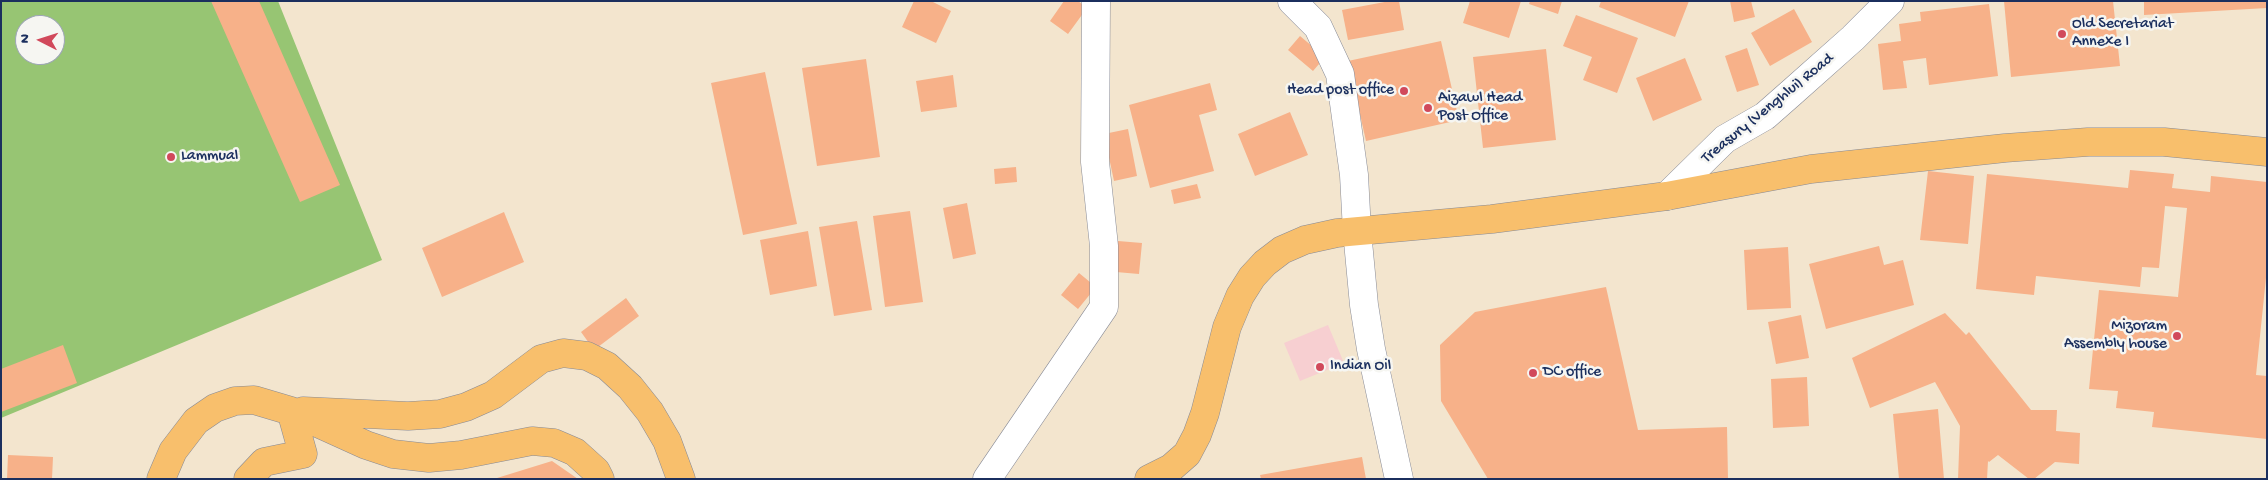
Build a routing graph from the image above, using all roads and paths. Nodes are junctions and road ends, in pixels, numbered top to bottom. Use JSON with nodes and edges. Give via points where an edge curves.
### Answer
{"nodes":[{"id":1,"x":1096,"y":1,"type":"edge"},
{"id":2,"x":1292,"y":1,"type":"edge"},
{"id":3,"x":1890,"y":1,"type":"edge"},
{"id":4,"x":2267,"y":152,"type":"edge"},
{"id":5,"x":1667,"y":196,"type":"junction"},
{"id":6,"x":1357,"y":231,"type":"junction"},
{"id":7,"x":291,"y":410,"type":"junction"},
{"id":8,"x":161,"y":479,"type":"edge"},
{"id":9,"x":248,"y":479,"type":"edge"},
{"id":10,"x":600,"y":479,"type":"edge"},
{"id":11,"x":682,"y":479,"type":"edge"},
{"id":12,"x":987,"y":479,"type":"edge"},
{"id":13,"x":1149,"y":479,"type":"edge"},
{"id":14,"x":1400,"y":479,"type":"edge"}],
"edges":[{"from":1,"to":12,"type":"street","via":[[1095,162],[1104,246],[1104,307]]},
{"from":2,"to":6,"type":"street","via":[[1318,27],[1340,74],[1354,175]]},
{"from":3,"to":5,"type":"street","name":"Treasury (Venghlui) Road","via":[[1765,116],[1725,139]]},
{"from":4,"to":5,"type":"main road","via":[[2164,142],[2060,144],[1811,169]]},
{"from":5,"to":6,"type":"main road","via":[[1492,219]]},
{"from":6,"to":13,"type":"main road","via":[[1305,240],[1282,250],[1252,277],[1227,328],[1197,435],[1187,454],[1171,468]]},
{"from":6,"to":14,"type":"street","via":[[1371,349]]},
{"from":7,"to":8,"type":"main road","via":[[254,400],[235,401],[215,408],[196,421],[173,451]]},
{"from":7,"to":9,"type":"main road","via":[[303,454],[264,462]]},
{"from":7,"to":10,"type":"main road","via":[[393,454],[429,458],[532,442],[554,443],[575,452],[596,471]]},
{"from":7,"to":11,"type":"main road","via":[[408,416],[440,414],[493,395],[541,360],[563,353],[586,356],[607,366],[650,412],[667,441]]}]}
